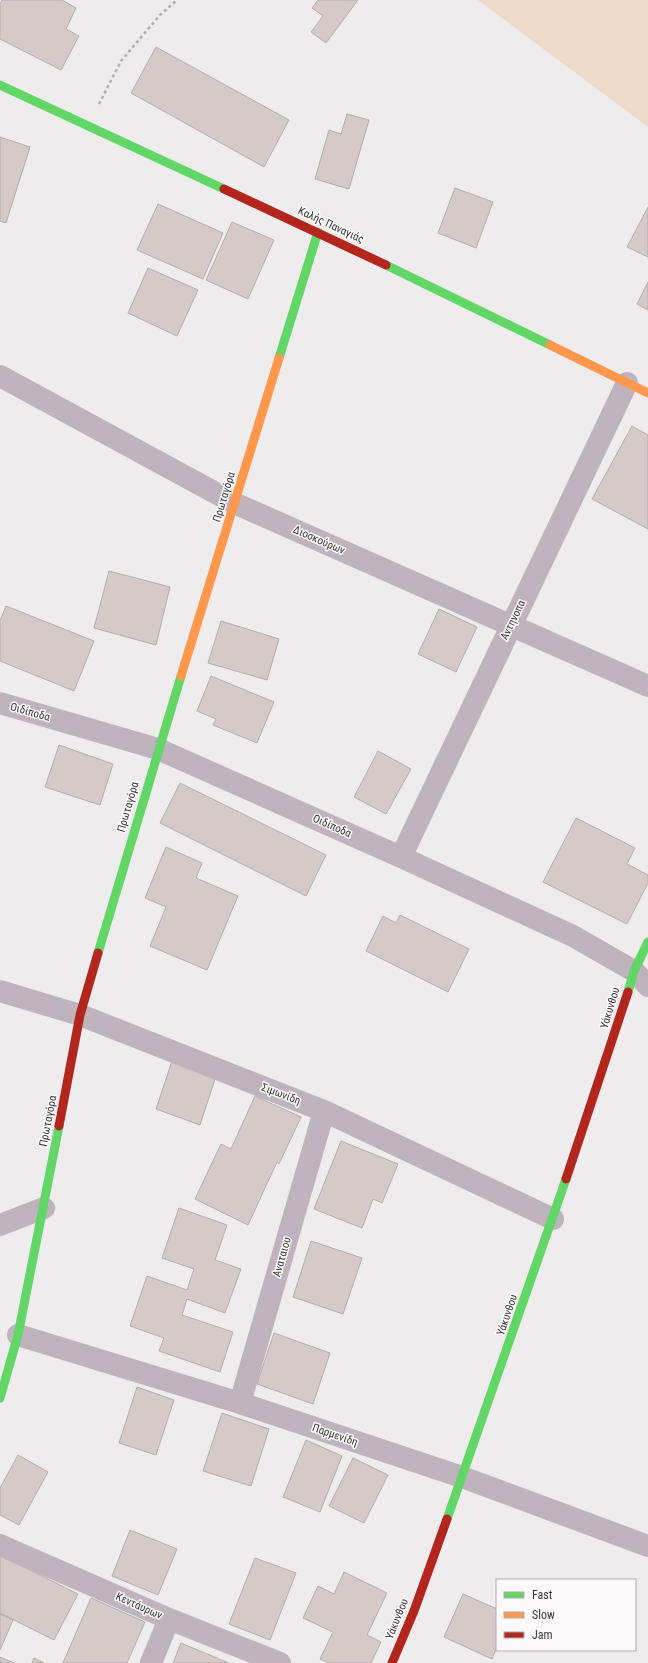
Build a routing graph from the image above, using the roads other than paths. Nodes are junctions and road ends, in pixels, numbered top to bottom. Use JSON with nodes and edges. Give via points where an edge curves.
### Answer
{"nodes":[{"id":1,"x":0,"y":85,"type":"edge"},
{"id":2,"x":318,"y":232,"type":"junction"},
{"id":3,"x":0,"y":376,"type":"edge"},
{"id":4,"x":627,"y":383,"type":"junction"},
{"id":5,"x":648,"y":393,"type":"edge"},
{"id":6,"x":234,"y":502,"type":"junction"},
{"id":7,"x":510,"y":625,"type":"junction"},
{"id":8,"x":648,"y":686,"type":"edge"},
{"id":9,"x":0,"y":703,"type":"edge"},
{"id":10,"x":158,"y":749,"type":"junction"},
{"id":11,"x":401,"y":857,"type":"junction"},
{"id":12,"x":648,"y":942,"type":"edge"},
{"id":13,"x":641,"y":978,"type":"edge"},
{"id":14,"x":0,"y":991,"type":"edge"},
{"id":15,"x":80,"y":1015,"type":"junction"},
{"id":16,"x":324,"y":1111,"type":"junction"},
{"id":17,"x":44,"y":1208,"type":"junction"},
{"id":18,"x":553,"y":1219,"type":"junction"},
{"id":19,"x":0,"y":1225,"type":"edge"},
{"id":20,"x":18,"y":1335,"type":"junction"},
{"id":21,"x":0,"y":1398,"type":"edge"},
{"id":22,"x":240,"y":1403,"type":"junction"},
{"id":23,"x":462,"y":1477,"type":"junction"},
{"id":24,"x":0,"y":1545,"type":"edge"},
{"id":25,"x":648,"y":1546,"type":"edge"},
{"id":26,"x":169,"y":1619,"type":"junction"},
{"id":27,"x":152,"y":1663,"type":"edge"},
{"id":28,"x":280,"y":1663,"type":"edge"},
{"id":29,"x":392,"y":1663,"type":"edge"}],
"edges":[{"from":1,"to":2,"type":"street","name":"Καλής Παναγιάς"},
{"from":2,"to":4,"type":"street","name":"Καλής Παναγιάς"},
{"from":2,"to":6,"type":"street","name":"Πρωταγόρα"},
{"from":3,"to":6,"type":"street","name":"Διοσκούρων"},
{"from":4,"to":5,"type":"street","name":"Καλής Παναγιάς"},
{"from":4,"to":7,"type":"street","name":"Αντηνοπα"},
{"from":6,"to":7,"type":"street","name":"Διοσκούρων"},
{"from":6,"to":10,"type":"street","name":"Πρωταγόρα"},
{"from":7,"to":8,"type":"street","name":"Διοσκούρων"},
{"from":7,"to":11,"type":"street","name":"Αντηνοπα"},
{"from":9,"to":10,"type":"street","name":"Οιδίποδα"},
{"from":10,"to":11,"type":"street","name":"Οιδίποδα"},
{"from":10,"to":15,"type":"street","name":"Πρωταγόρα"},
{"from":11,"to":13,"type":"street","name":"Οιδίποδα","via":[[573,936]]},
{"from":12,"to":13,"type":"street","name":"Υάκυνθου"},
{"from":13,"to":18,"type":"street","name":"Υάκυνθου","via":[[626,1001]]},
{"from":14,"to":15,"type":"street","name":"Σιμωνίδη"},
{"from":15,"to":16,"type":"street","name":"Σιμωνίδη"},
{"from":15,"to":17,"type":"street","name":"Πρωταγόρα"},
{"from":16,"to":18,"type":"street","name":"Σιμωνίδη"},
{"from":16,"to":22,"type":"street","name":"Αναταιου"},
{"from":17,"to":19,"type":"street"},
{"from":17,"to":20,"type":"street","name":"Πρωταγόρα"},
{"from":18,"to":23,"type":"street","name":"Υάκυνθου"},
{"from":20,"to":21,"type":"street","name":"Πρωταγόρα"},
{"from":20,"to":22,"type":"street","name":"Παρμενίδη"},
{"from":22,"to":23,"type":"street","name":"Παρμενίδη"},
{"from":23,"to":25,"type":"street","name":"Παρμενίδη"},
{"from":23,"to":29,"type":"street","name":"Υάκυνθου","via":[[414,1611]]},
{"from":24,"to":26,"type":"street","name":"Κεντάυρων"},
{"from":26,"to":27,"type":"street"},
{"from":26,"to":28,"type":"street","name":"Κεντάυρων"}]}
